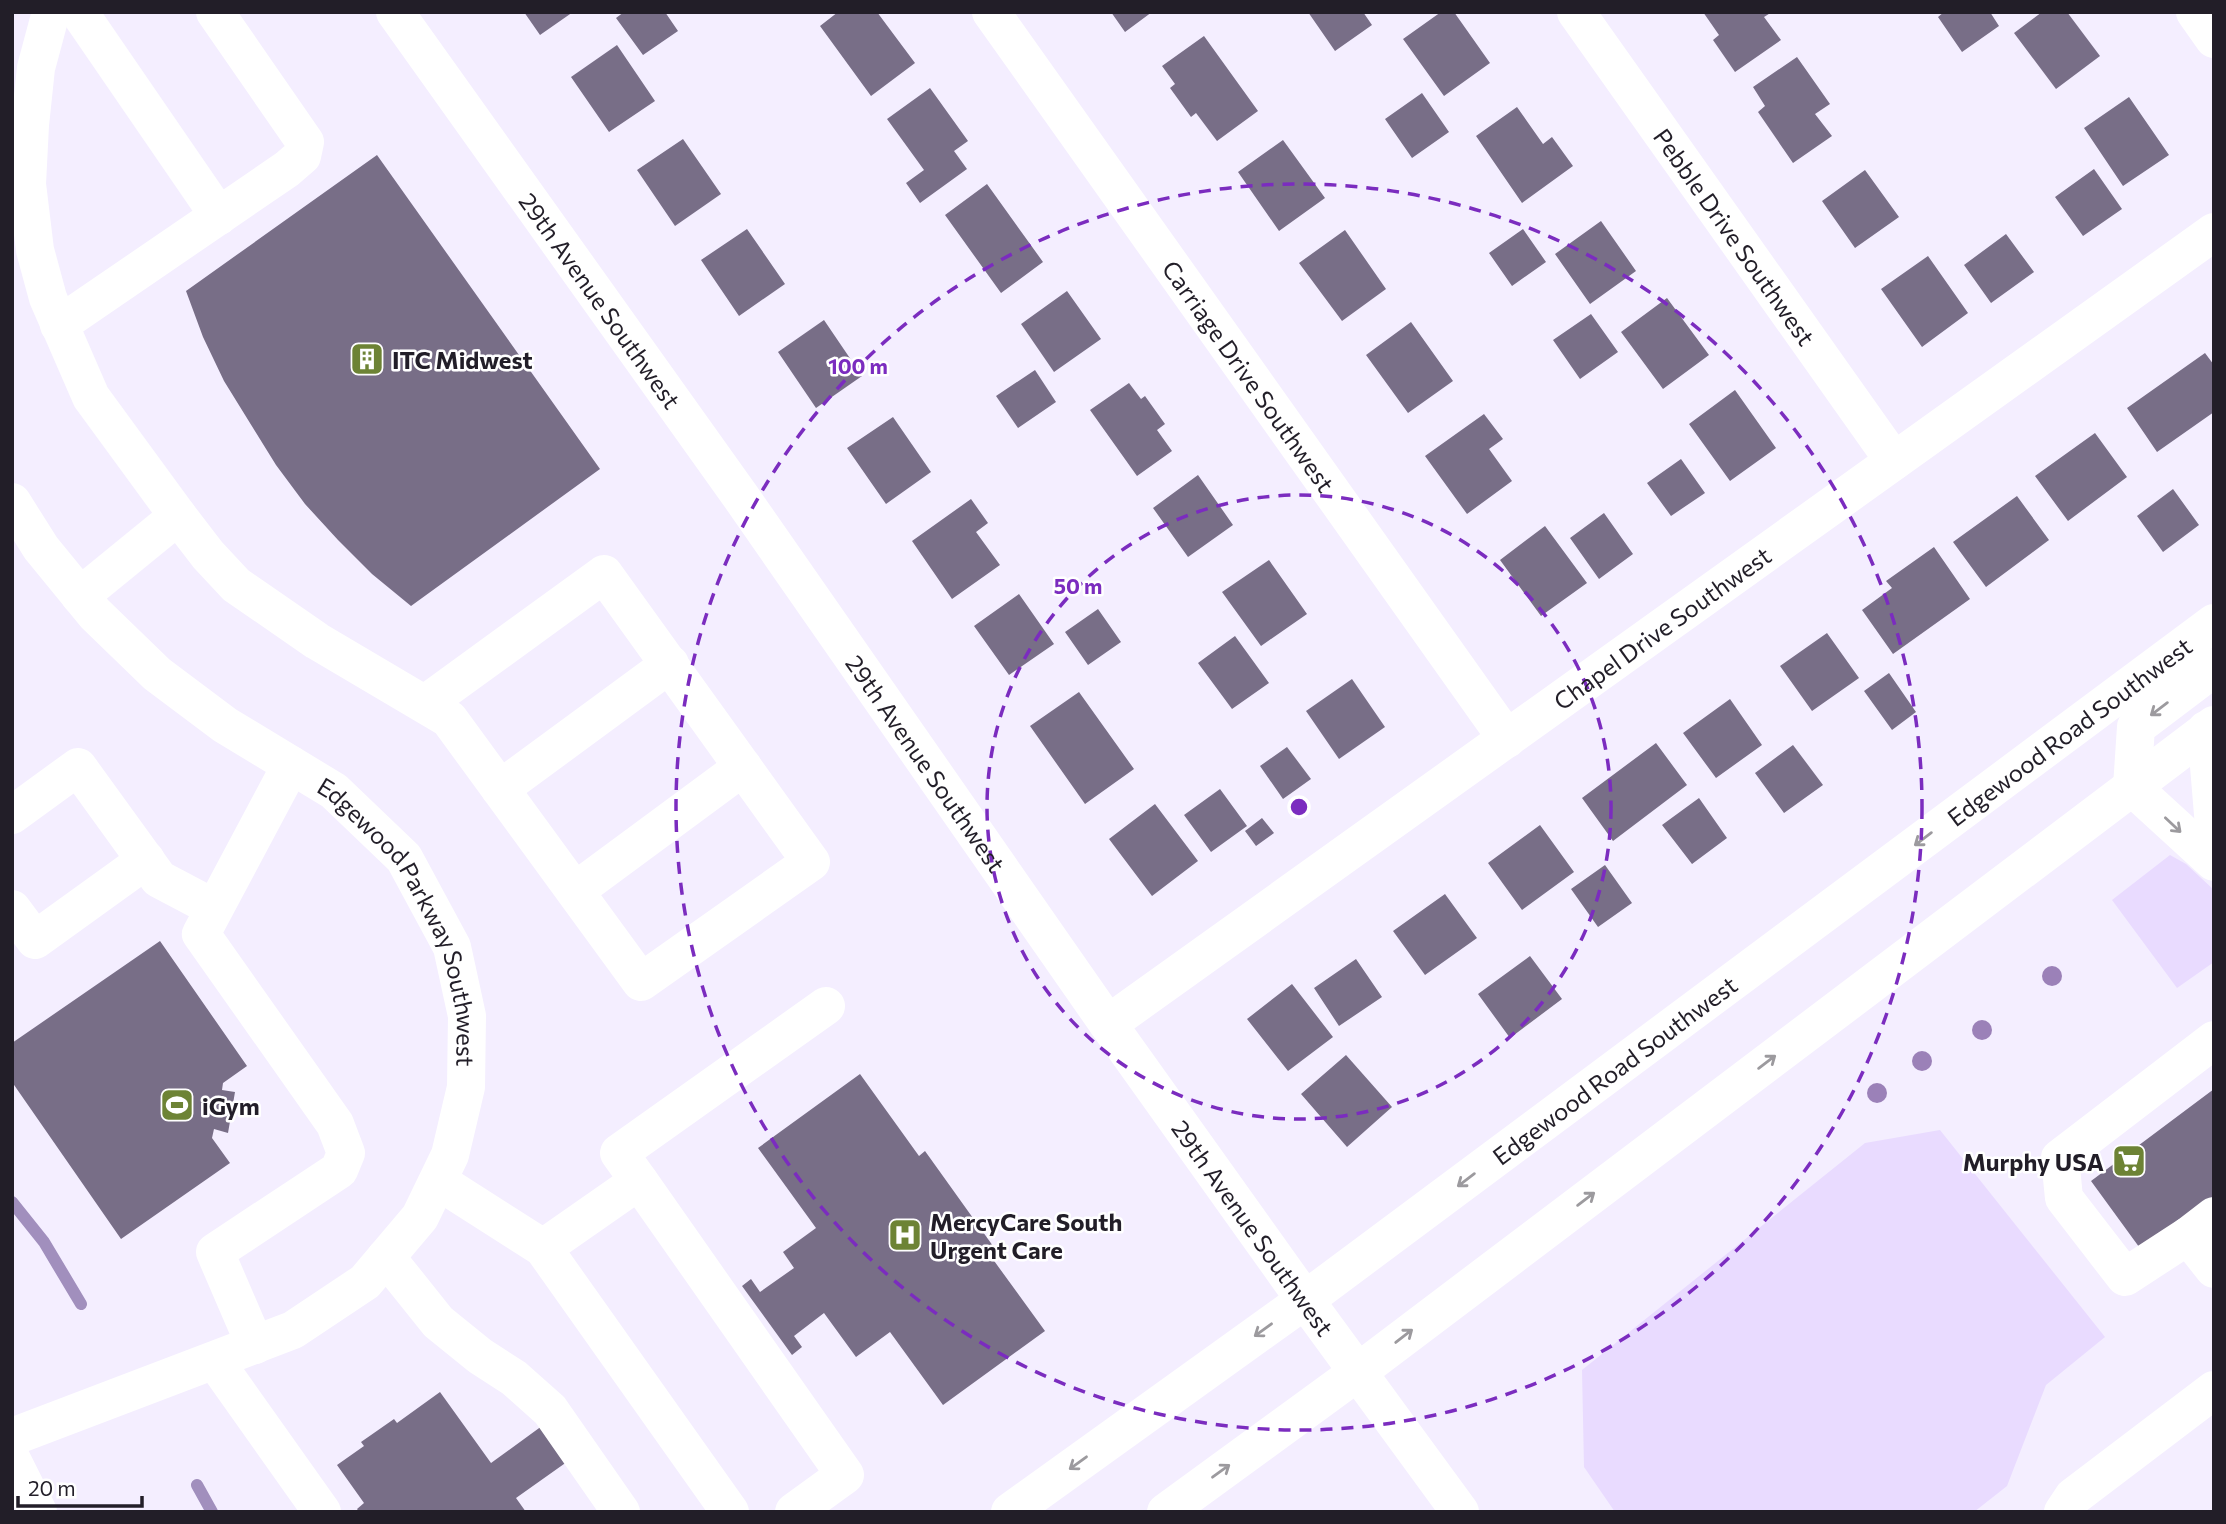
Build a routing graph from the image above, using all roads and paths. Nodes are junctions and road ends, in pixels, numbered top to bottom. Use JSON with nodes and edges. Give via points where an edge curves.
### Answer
{"nodes":[{"id":1,"x":51,"y":12,"type":"edge"},
{"id":2,"x":79,"y":12,"type":"edge"},
{"id":3,"x":215,"y":12,"type":"edge"},
{"id":4,"x":395,"y":12,"type":"edge"},
{"id":5,"x":991,"y":12,"type":"edge"},
{"id":6,"x":1576,"y":12,"type":"edge"},
{"id":7,"x":2195,"y":12,"type":"edge"},
{"id":8,"x":2214,"y":39,"type":"edge"},
{"id":9,"x":219,"y":216,"type":"junction"},
{"id":10,"x":2214,"y":232,"type":"edge"},
{"id":11,"x":59,"y":325,"type":"junction"},
{"id":12,"x":1894,"y":461,"type":"junction"},
{"id":13,"x":12,"y":502,"type":"edge"},
{"id":14,"x":178,"y":516,"type":"junction"},
{"id":15,"x":79,"y":596,"type":"junction"},
{"id":16,"x":2214,"y":623,"type":"edge"},
{"id":17,"x":670,"y":664,"type":"junction"},
{"id":18,"x":2214,"y":668,"type":"edge"},
{"id":19,"x":425,"y":704,"type":"junction"},
{"id":20,"x":2210,"y":727,"type":"edge"},
{"id":21,"x":1507,"y":739,"type":"junction"},
{"id":22,"x":291,"y":765,"type":"junction"},
{"id":23,"x":743,"y":767,"type":"junction"},
{"id":24,"x":2132,"y":786,"type":"junction"},
{"id":25,"x":500,"y":789,"type":"junction"},
{"id":26,"x":12,"y":815,"type":"edge"},
{"id":27,"x":2214,"y":826,"type":"edge"},
{"id":28,"x":146,"y":860,"type":"junction"},
{"id":29,"x":2214,"y":862,"type":"edge"},
{"id":30,"x":575,"y":891,"type":"junction"},
{"id":31,"x":214,"y":908,"type":"junction"},
{"id":32,"x":12,"y":909,"type":"edge"},
{"id":33,"x":826,"y":1006,"type":"dead end"},
{"id":34,"x":1108,"y":1024,"type":"junction"},
{"id":35,"x":2214,"y":1040,"type":"edge"},
{"id":36,"x":438,"y":1181,"type":"junction"},
{"id":37,"x":639,"y":1181,"type":"junction"},
{"id":38,"x":2201,"y":1226,"type":"edge"},
{"id":39,"x":543,"y":1248,"type":"junction"},
{"id":40,"x":386,"y":1257,"type":"junction"},
{"id":41,"x":2214,"y":1269,"type":"edge"},
{"id":42,"x":1305,"y":1300,"type":"junction"},
{"id":43,"x":255,"y":1345,"type":"junction"},
{"id":44,"x":215,"y":1360,"type":"junction"},
{"id":45,"x":1358,"y":1372,"type":"junction"},
{"id":46,"x":2214,"y":1390,"type":"edge"},
{"id":47,"x":12,"y":1437,"type":"edge"},
{"id":48,"x":12,"y":1461,"type":"edge"},
{"id":49,"x":38,"y":1512,"type":"edge"},
{"id":50,"x":322,"y":1512,"type":"edge"},
{"id":51,"x":621,"y":1512,"type":"edge"},
{"id":52,"x":730,"y":1512,"type":"edge"},
{"id":53,"x":794,"y":1512,"type":"edge"},
{"id":54,"x":1010,"y":1512,"type":"edge"},
{"id":55,"x":1166,"y":1512,"type":"edge"},
{"id":56,"x":1460,"y":1512,"type":"edge"},
{"id":57,"x":2063,"y":1512,"type":"edge"}],
"edges":[{"from":1,"to":11,"type":"street","via":[[36,68],[27,184],[35,250]]},
{"from":2,"to":9,"type":"street"},
{"from":3,"to":9,"type":"street","via":[[304,142],[302,156]]},
{"from":4,"to":34,"type":"street","name":"29th Avenue Southwest","via":[[749,508]]},
{"from":5,"to":21,"type":"street","name":"Carriage Drive Southwest"},
{"from":6,"to":12,"type":"street","name":"Pebble Drive Southwest"},
{"from":7,"to":8,"type":"street"},
{"from":9,"to":11,"type":"street"},
{"from":10,"to":12,"type":"street","name":"Chapel Drive Southwest"},
{"from":11,"to":14,"type":"street","via":[[91,397]]},
{"from":12,"to":21,"type":"street","name":"Chapel Drive Southwest"},
{"from":13,"to":15,"type":"street","name":"Edgewood Parkway Southwest"},
{"from":14,"to":15,"type":"street"},
{"from":14,"to":19,"type":"street","via":[[236,585],[317,641]]},
{"from":15,"to":22,"type":"street","name":"Edgewood Parkway Southwest","via":[[157,674],[225,725]]},
{"from":16,"to":42,"type":"street","name":"Edgewood Road Southwest","one_way":true},
{"from":17,"to":19,"type":"street","via":[[604,574]]},
{"from":17,"to":23,"type":"street"},
{"from":17,"to":25,"type":"street"},
{"from":18,"to":24,"type":"street","one_way":true,"via":[[2136,727]]},
{"from":19,"to":25,"type":"street","via":[[449,719]]},
{"from":20,"to":24,"type":"street"},
{"from":20,"to":27,"type":"street"},
{"from":21,"to":34,"type":"street","name":"Chapel Drive Southwest"},
{"from":22,"to":31,"type":"street"},
{"from":22,"to":36,"type":"street","name":"Edgewood Parkway Southwest","via":[[334,791],[404,858],[452,947],[467,1016],[466,1087],[450,1155]]},
{"from":23,"to":30,"type":"street"},
{"from":23,"to":30,"type":"street","via":[[811,862],[641,982]]},
{"from":24,"to":29,"type":"street","one_way":true},
{"from":45,"to":24,"type":"street","one_way":true},
{"from":25,"to":30,"type":"street"},
{"from":26,"to":28,"type":"street","via":[[78,767]]},
{"from":28,"to":31,"type":"street","via":[[159,879]]},
{"from":28,"to":32,"type":"street","via":[[34,940]]},
{"from":31,"to":43,"type":"street","via":[[201,934],[335,1124],[346,1153],[339,1170],[215,1252]]},
{"from":33,"to":37,"type":"street","via":[[619,1153]]},
{"from":34,"to":42,"type":"street","name":"29th Avenue Southwest"},
{"from":35,"to":38,"type":"street","via":[[2060,1158],[2064,1198],[2125,1277]]},
{"from":36,"to":39,"type":"street"},
{"from":36,"to":40,"type":"street","name":"Edgewood Parkway Southwest","via":[[420,1217]]},
{"from":37,"to":39,"type":"street"},
{"from":37,"to":53,"type":"street","via":[[845,1475]]},
{"from":38,"to":41,"type":"street"},
{"from":39,"to":52,"type":"street"},
{"from":40,"to":43,"type":"street","name":"Edgewood Parkway Southwest","via":[[365,1282],[293,1331]]},
{"from":40,"to":51,"type":"street","via":[[438,1322],[550,1410]]},
{"from":42,"to":45,"type":"street","name":"29th Avenue Southwest"},
{"from":42,"to":54,"type":"street","name":"Edgewood Road Southwest","one_way":true},
{"from":43,"to":44,"type":"street","name":"Edgewood Parkway Southwest"},
{"from":44,"to":47,"type":"street","name":"Edgewood Parkway Southwest"},
{"from":44,"to":50,"type":"street"},
{"from":55,"to":45,"type":"street","one_way":true},
{"from":45,"to":56,"type":"street","name":"29th Avenue Southwest"},
{"from":46,"to":57,"type":"street","via":[[2073,1497]]},
{"from":48,"to":49,"type":"street"}]}
